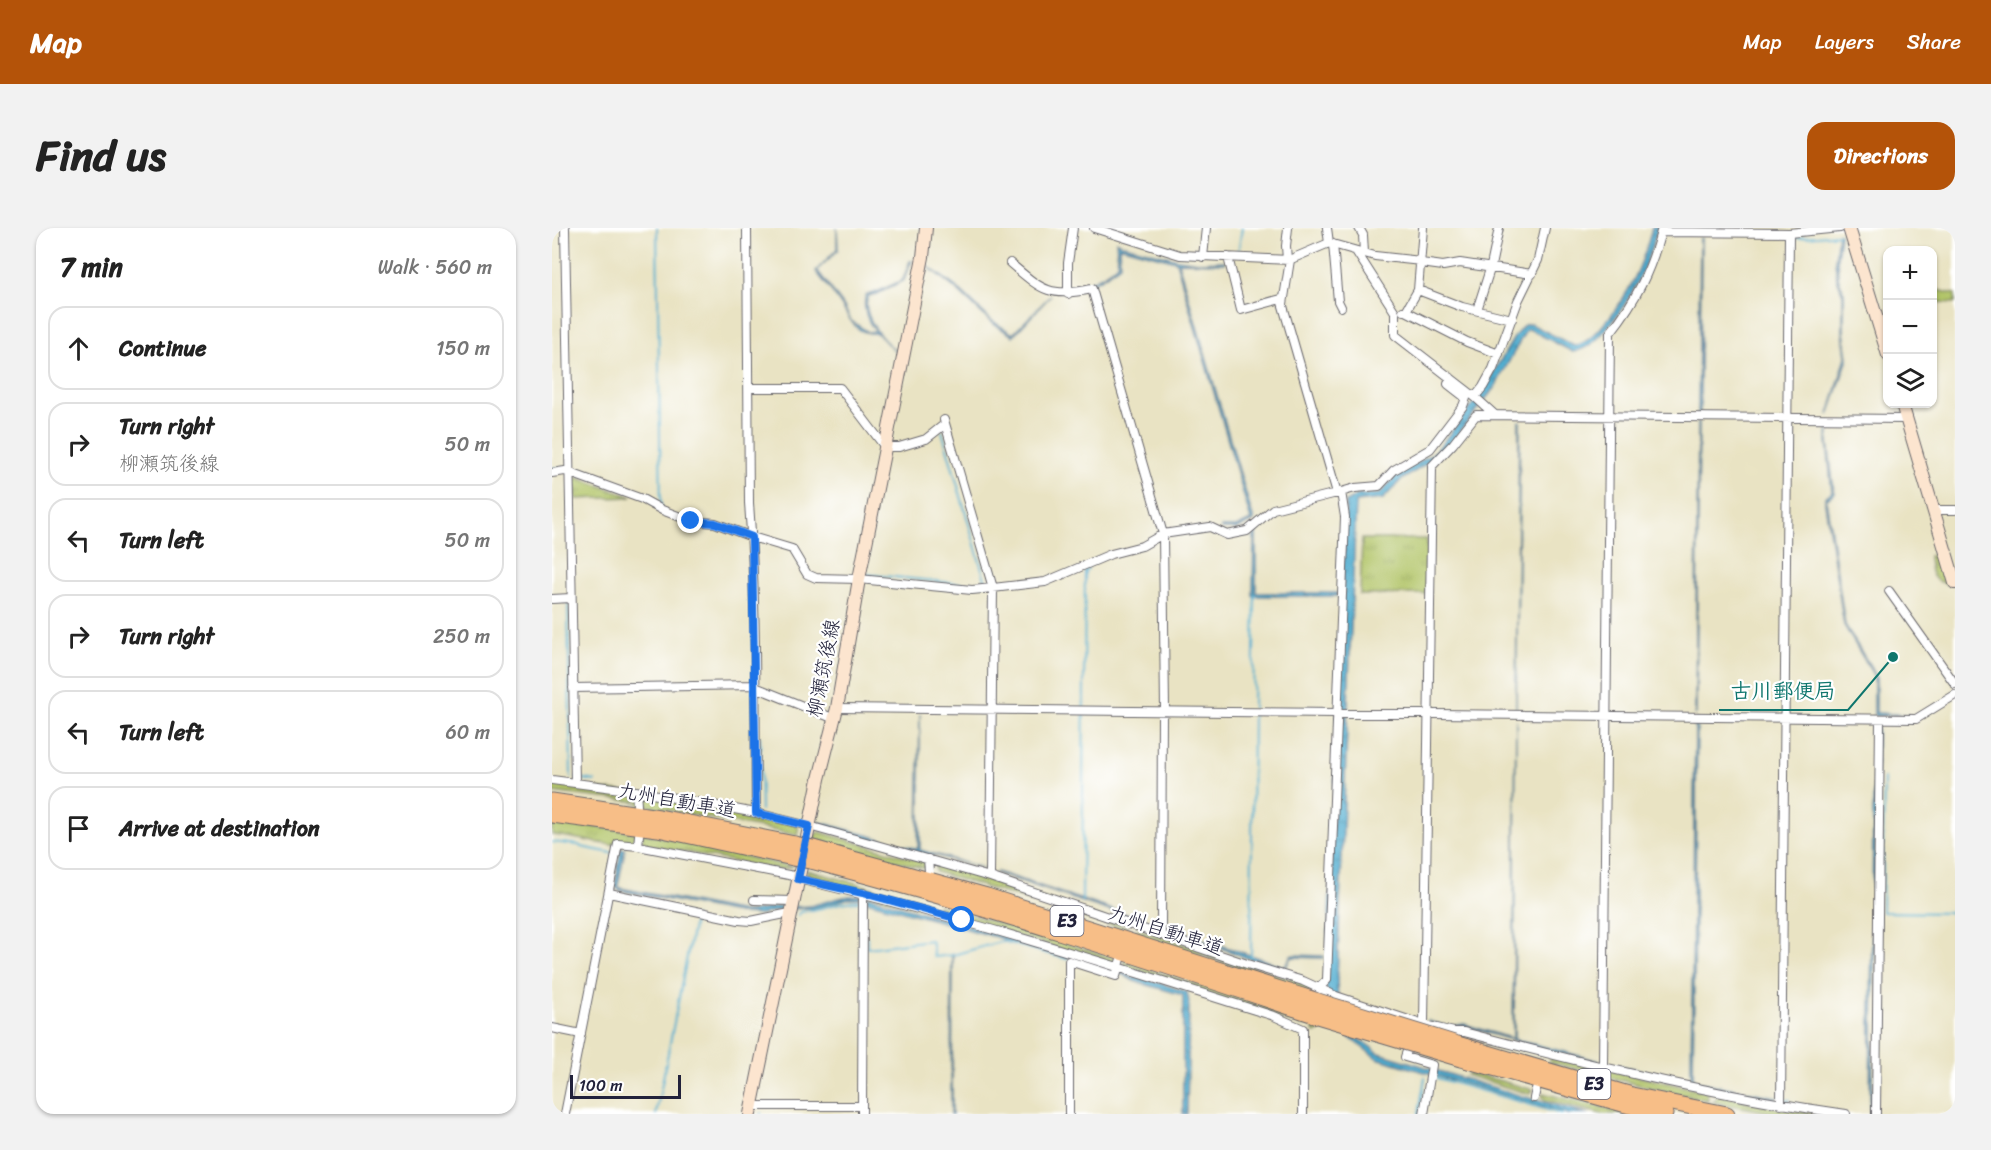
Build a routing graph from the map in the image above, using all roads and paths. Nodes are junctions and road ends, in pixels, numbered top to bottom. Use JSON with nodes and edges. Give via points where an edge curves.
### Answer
{"nodes":[{"id":1,"x":565,"y":228,"type":"edge"},
{"id":2,"x":747,"y":228,"type":"edge"},
{"id":3,"x":926,"y":228,"type":"edge"},
{"id":4,"x":1073,"y":228,"type":"edge"},
{"id":5,"x":1094,"y":228,"type":"edge"},
{"id":6,"x":1206,"y":228,"type":"edge"},
{"id":7,"x":1288,"y":228,"type":"edge"},
{"id":8,"x":1327,"y":228,"type":"edge"},
{"id":9,"x":1359,"y":228,"type":"edge"},
{"id":10,"x":1423,"y":228,"type":"edge"},
{"id":11,"x":1499,"y":228,"type":"edge"},
{"id":12,"x":1545,"y":228,"type":"edge"},
{"id":13,"x":1840,"y":228,"type":"edge"},
{"id":14,"x":1849,"y":228,"type":"edge"},
{"id":15,"x":1661,"y":230,"type":"edge"},
{"id":16,"x":1789,"y":234,"type":"junction"},
{"id":17,"x":1331,"y":244,"type":"junction"},
{"id":18,"x":1360,"y":252,"type":"junction"},
{"id":19,"x":1203,"y":257,"type":"junction"},
{"id":20,"x":1228,"y":257,"type":"junction"},
{"id":21,"x":1289,"y":260,"type":"junction"},
{"id":22,"x":1011,"y":262,"type":"dead end"},
{"id":23,"x":1421,"y":262,"type":"junction"},
{"id":24,"x":1491,"y":267,"type":"junction"},
{"id":25,"x":1532,"y":274,"type":"junction"},
{"id":26,"x":1418,"y":290,"type":"junction"},
{"id":27,"x":1068,"y":294,"type":"junction"},
{"id":28,"x":1282,"y":304,"type":"junction"},
{"id":29,"x":1341,"y":307,"type":"dead end"},
{"id":30,"x":1477,"y":310,"type":"junction"},
{"id":31,"x":1406,"y":311,"type":"junction"},
{"id":32,"x":1395,"y":312,"type":"junction"},
{"id":33,"x":1512,"y":319,"type":"junction"},
{"id":34,"x":1499,"y":354,"type":"junction"},
{"id":35,"x":1887,"y":354,"type":"edge"},
{"id":36,"x":1450,"y":377,"type":"junction"},
{"id":37,"x":750,"y":388,"type":"junction"},
{"id":38,"x":1475,"y":397,"type":"junction"},
{"id":39,"x":1903,"y":408,"type":"edge"},
{"id":40,"x":1495,"y":415,"type":"junction"},
{"id":41,"x":1609,"y":417,"type":"junction"},
{"id":42,"x":1788,"y":418,"type":"junction"},
{"id":43,"x":1906,"y":419,"type":"junction"},
{"id":44,"x":885,"y":447,"type":"junction"},
{"id":45,"x":552,"y":473,"type":"edge"},
{"id":46,"x":570,"y":473,"type":"junction"},
{"id":47,"x":1339,"y":493,"type":"junction"},
{"id":48,"x":1933,"y":510,"type":"junction"},
{"id":49,"x":1955,"y":510,"type":"edge"},
{"id":50,"x":1163,"y":534,"type":"junction"},
{"id":51,"x":752,"y":537,"type":"junction"},
{"id":52,"x":859,"y":579,"type":"junction"},
{"id":53,"x":1955,"y":583,"type":"edge"},
{"id":54,"x":993,"y":588,"type":"junction"},
{"id":55,"x":1889,"y":591,"type":"dead end"},
{"id":56,"x":571,"y":598,"type":"junction"},
{"id":57,"x":552,"y":599,"type":"edge"},
{"id":58,"x":1955,"y":684,"type":"edge"},
{"id":59,"x":755,"y":686,"type":"junction"},
{"id":60,"x":573,"y":688,"type":"junction"},
{"id":61,"x":1955,"y":695,"type":"edge"},
{"id":62,"x":992,"y":710,"type":"junction"},
{"id":63,"x":1164,"y":711,"type":"junction"},
{"id":64,"x":836,"y":713,"type":"junction"},
{"id":65,"x":1337,"y":714,"type":"junction"},
{"id":66,"x":1428,"y":714,"type":"junction"},
{"id":67,"x":1606,"y":716,"type":"junction"},
{"id":68,"x":1785,"y":717,"type":"junction"},
{"id":69,"x":1881,"y":719,"type":"junction"},
{"id":70,"x":552,"y":780,"type":"edge"},
{"id":71,"x":575,"y":782,"type":"junction"},
{"id":72,"x":636,"y":791,"type":"junction"},
{"id":73,"x":552,"y":801,"type":"edge"},
{"id":74,"x":637,"y":804,"type":"dead end"},
{"id":75,"x":756,"y":813,"type":"junction"},
{"id":76,"x":552,"y":815,"type":"edge"},
{"id":77,"x":809,"y":826,"type":"junction"},
{"id":78,"x":639,"y":835,"type":"dead end"},
{"id":79,"x":638,"y":846,"type":"junction"},
{"id":80,"x":794,"y":851,"type":"junction"},
{"id":81,"x":928,"y":859,"type":"junction"},
{"id":82,"x":929,"y":871,"type":"dead end"},
{"id":83,"x":990,"y":877,"type":"junction"},
{"id":84,"x":798,"y":878,"type":"junction"},
{"id":85,"x":609,"y":893,"type":"junction"},
{"id":86,"x":863,"y":897,"type":"junction"},
{"id":87,"x":754,"y":900,"type":"dead end"},
{"id":88,"x":792,"y":907,"type":"junction"},
{"id":89,"x":1132,"y":924,"type":"junction"},
{"id":90,"x":1161,"y":933,"type":"junction"},
{"id":91,"x":1129,"y":934,"type":"dead end"},
{"id":92,"x":1120,"y":963,"type":"junction"},
{"id":93,"x":1317,"y":1001,"type":"junction"},
{"id":94,"x":1420,"y":1023,"type":"junction"},
{"id":95,"x":552,"y":1028,"type":"edge"},
{"id":96,"x":581,"y":1034,"type":"junction"},
{"id":97,"x":1462,"y":1053,"type":"junction"},
{"id":98,"x":1603,"y":1066,"type":"junction"},
{"id":99,"x":1781,"y":1105,"type":"junction"},
{"id":100,"x":751,"y":1110,"type":"edge"},
{"id":101,"x":862,"y":1110,"type":"edge"},
{"id":102,"x":565,"y":1114,"type":"edge"},
{"id":103,"x":1069,"y":1114,"type":"edge"},
{"id":104,"x":1304,"y":1114,"type":"edge"},
{"id":105,"x":1424,"y":1114,"type":"edge"},
{"id":106,"x":1665,"y":1114,"type":"edge"},
{"id":107,"x":1727,"y":1114,"type":"edge"},
{"id":108,"x":1846,"y":1114,"type":"edge"},
{"id":109,"x":1876,"y":1114,"type":"edge"}],
"edges":[{"from":1,"to":46,"type":"street"},
{"from":2,"to":37,"type":"street"},
{"from":3,"to":44,"type":"main road","name":"柳瀬筑後線"},
{"from":4,"to":27,"type":"street"},
{"from":5,"to":19,"type":"street","via":[[1180,255]]},
{"from":6,"to":19,"type":"street"},
{"from":7,"to":21,"type":"street"},
{"from":8,"to":17,"type":"street"},
{"from":9,"to":18,"type":"street","via":[[1363,235]]},
{"from":10,"to":23,"type":"street"},
{"from":11,"to":24,"type":"street"},
{"from":12,"to":25,"type":"street"},
{"from":13,"to":16,"type":"street"},
{"from":14,"to":35,"type":"main road"},
{"from":15,"to":16,"type":"street"},
{"from":15,"to":41,"type":"street","via":[[1641,290],[1610,333]]},
{"from":16,"to":42,"type":"street"},
{"from":17,"to":18,"type":"street"},
{"from":17,"to":21,"type":"street"},
{"from":17,"to":29,"type":"street"},
{"from":18,"to":23,"type":"street"},
{"from":18,"to":32,"type":"street"},
{"from":19,"to":20,"type":"street"},
{"from":20,"to":21,"type":"street"},
{"from":20,"to":28,"type":"street","via":[[1241,310],[1281,299]]},
{"from":21,"to":28,"type":"street"},
{"from":22,"to":27,"type":"street","via":[[1037,286]]},
{"from":23,"to":24,"type":"street"},
{"from":23,"to":26,"type":"street"},
{"from":24,"to":25,"type":"street"},
{"from":24,"to":30,"type":"street"},
{"from":25,"to":33,"type":"street"},
{"from":26,"to":30,"type":"street"},
{"from":26,"to":31,"type":"street"},
{"from":27,"to":50,"type":"street","via":[[1092,289]]},
{"from":28,"to":47,"type":"street"},
{"from":30,"to":33,"type":"street"},
{"from":31,"to":32,"type":"street"},
{"from":31,"to":34,"type":"street"},
{"from":32,"to":36,"type":"street","via":[[1395,335]]},
{"from":33,"to":34,"type":"street"},
{"from":34,"to":38,"type":"street"},
{"from":36,"to":38,"type":"street"},
{"from":36,"to":47,"type":"street","via":[[1448,384],[1466,398],[1430,449],[1394,470],[1379,486]]},
{"from":37,"to":44,"type":"street","via":[[840,388]]},
{"from":37,"to":51,"type":"street"},
{"from":38,"to":40,"type":"street"},
{"from":39,"to":43,"type":"main road"},
{"from":40,"to":41,"type":"street"},
{"from":40,"to":66,"type":"street","via":[[1476,415],[1432,466]]},
{"from":41,"to":42,"type":"street"},
{"from":41,"to":67,"type":"street"},
{"from":42,"to":43,"type":"street"},
{"from":42,"to":68,"type":"street"},
{"from":43,"to":48,"type":"main road"},
{"from":44,"to":52,"type":"main road","name":"柳瀬筑後線"},
{"from":44,"to":54,"type":"street","via":[[926,439],[944,422]]},
{"from":45,"to":46,"type":"street"},
{"from":46,"to":51,"type":"street","via":[[671,514],[715,523]]},
{"from":46,"to":56,"type":"street"},
{"from":47,"to":50,"type":"street","via":[[1273,509],[1247,531],[1227,535],[1210,527]]},
{"from":47,"to":65,"type":"street","via":[[1345,517]]},
{"from":48,"to":49,"type":"street"},
{"from":48,"to":53,"type":"main road"},
{"from":50,"to":54,"type":"street","via":[[1142,546],[1111,554],[1045,582]]},
{"from":50,"to":63,"type":"street"},
{"from":51,"to":52,"type":"street","via":[[792,549],[807,574],[816,578]]},
{"from":51,"to":59,"type":"street"},
{"from":52,"to":54,"type":"street","via":[[972,590]]},
{"from":52,"to":64,"type":"main road","name":"柳瀬筑後線"},
{"from":54,"to":62,"type":"street"},
{"from":55,"to":58,"type":"street"},
{"from":56,"to":57,"type":"street"},
{"from":56,"to":60,"type":"street"},
{"from":59,"to":60,"type":"street"},
{"from":59,"to":64,"type":"street"},
{"from":59,"to":75,"type":"street"},
{"from":60,"to":71,"type":"street"},
{"from":61,"to":69,"type":"street","via":[[1916,719]]},
{"from":62,"to":63,"type":"street"},
{"from":62,"to":64,"type":"street"},
{"from":62,"to":83,"type":"street"},
{"from":63,"to":65,"type":"street"},
{"from":63,"to":90,"type":"street"},
{"from":64,"to":77,"type":"main road","name":"柳瀬筑後線"},
{"from":65,"to":66,"type":"street"},
{"from":65,"to":93,"type":"street","via":[[1327,980]]},
{"from":66,"to":67,"type":"street"},
{"from":66,"to":94,"type":"street"},
{"from":67,"to":68,"type":"street"},
{"from":67,"to":98,"type":"street"},
{"from":68,"to":69,"type":"street"},
{"from":68,"to":99,"type":"street"},
{"from":69,"to":109,"type":"street"},
{"from":70,"to":71,"type":"street"},
{"from":71,"to":72,"type":"street"},
{"from":72,"to":74,"type":"street"},
{"from":72,"to":75,"type":"street"},
{"from":73,"to":80,"type":"highway","name":"九州自動車道","number":"E3","via":[[659,817]]},
{"from":75,"to":77,"type":"street"},
{"from":76,"to":80,"type":"highway","name":"九州自動車道","number":"E3"},
{"from":77,"to":81,"type":"street"},
{"from":77,"to":84,"type":"main road","name":"柳瀬筑後線"},
{"from":78,"to":79,"type":"street"},
{"from":79,"to":84,"type":"street"},
{"from":79,"to":85,"type":"street","via":[[618,844]]},
{"from":80,"to":93,"type":"highway","name":"九州自動車道","number":"E3","bridge":true,"via":[[892,868]]},
{"from":81,"to":82,"type":"street"},
{"from":81,"to":83,"type":"street"},
{"from":83,"to":89,"type":"street"},
{"from":84,"to":86,"type":"street"},
{"from":84,"to":88,"type":"main road","name":"柳瀬筑後線"},
{"from":85,"to":88,"type":"street","via":[[739,920],[757,920]]},
{"from":85,"to":96,"type":"street"},
{"from":86,"to":92,"type":"street","via":[[930,907]]},
{"from":86,"to":101,"type":"street"},
{"from":87,"to":88,"type":"street"},
{"from":88,"to":100,"type":"main road","name":"柳瀬筑後線"},
{"from":89,"to":90,"type":"street"},
{"from":89,"to":91,"type":"street"},
{"from":90,"to":93,"type":"street","via":[[1303,981]]},
{"from":92,"to":103,"type":"street","via":[[1116,976],[1070,961]]},
{"from":92,"to":104,"type":"street","via":[[1303,1029]]},
{"from":93,"to":94,"type":"street","via":[[1336,996]]},
{"from":93,"to":97,"type":"highway","name":"九州自動車道","number":"E3","bridge":true},
{"from":94,"to":98,"type":"street","via":[[1547,1057]]},
{"from":94,"to":105,"type":"street","via":[[1405,1057],[1432,1065]]},
{"from":95,"to":96,"type":"street"},
{"from":96,"to":102,"type":"street"},
{"from":97,"to":106,"type":"highway","name":"九州自動車道","number":"E3","via":[[1630,1107]]},
{"from":97,"to":107,"type":"highway","name":"九州自動車道","number":"E3"},
{"from":98,"to":99,"type":"street"},
{"from":99,"to":108,"type":"street"},
{"from":100,"to":101,"type":"street"}]}
